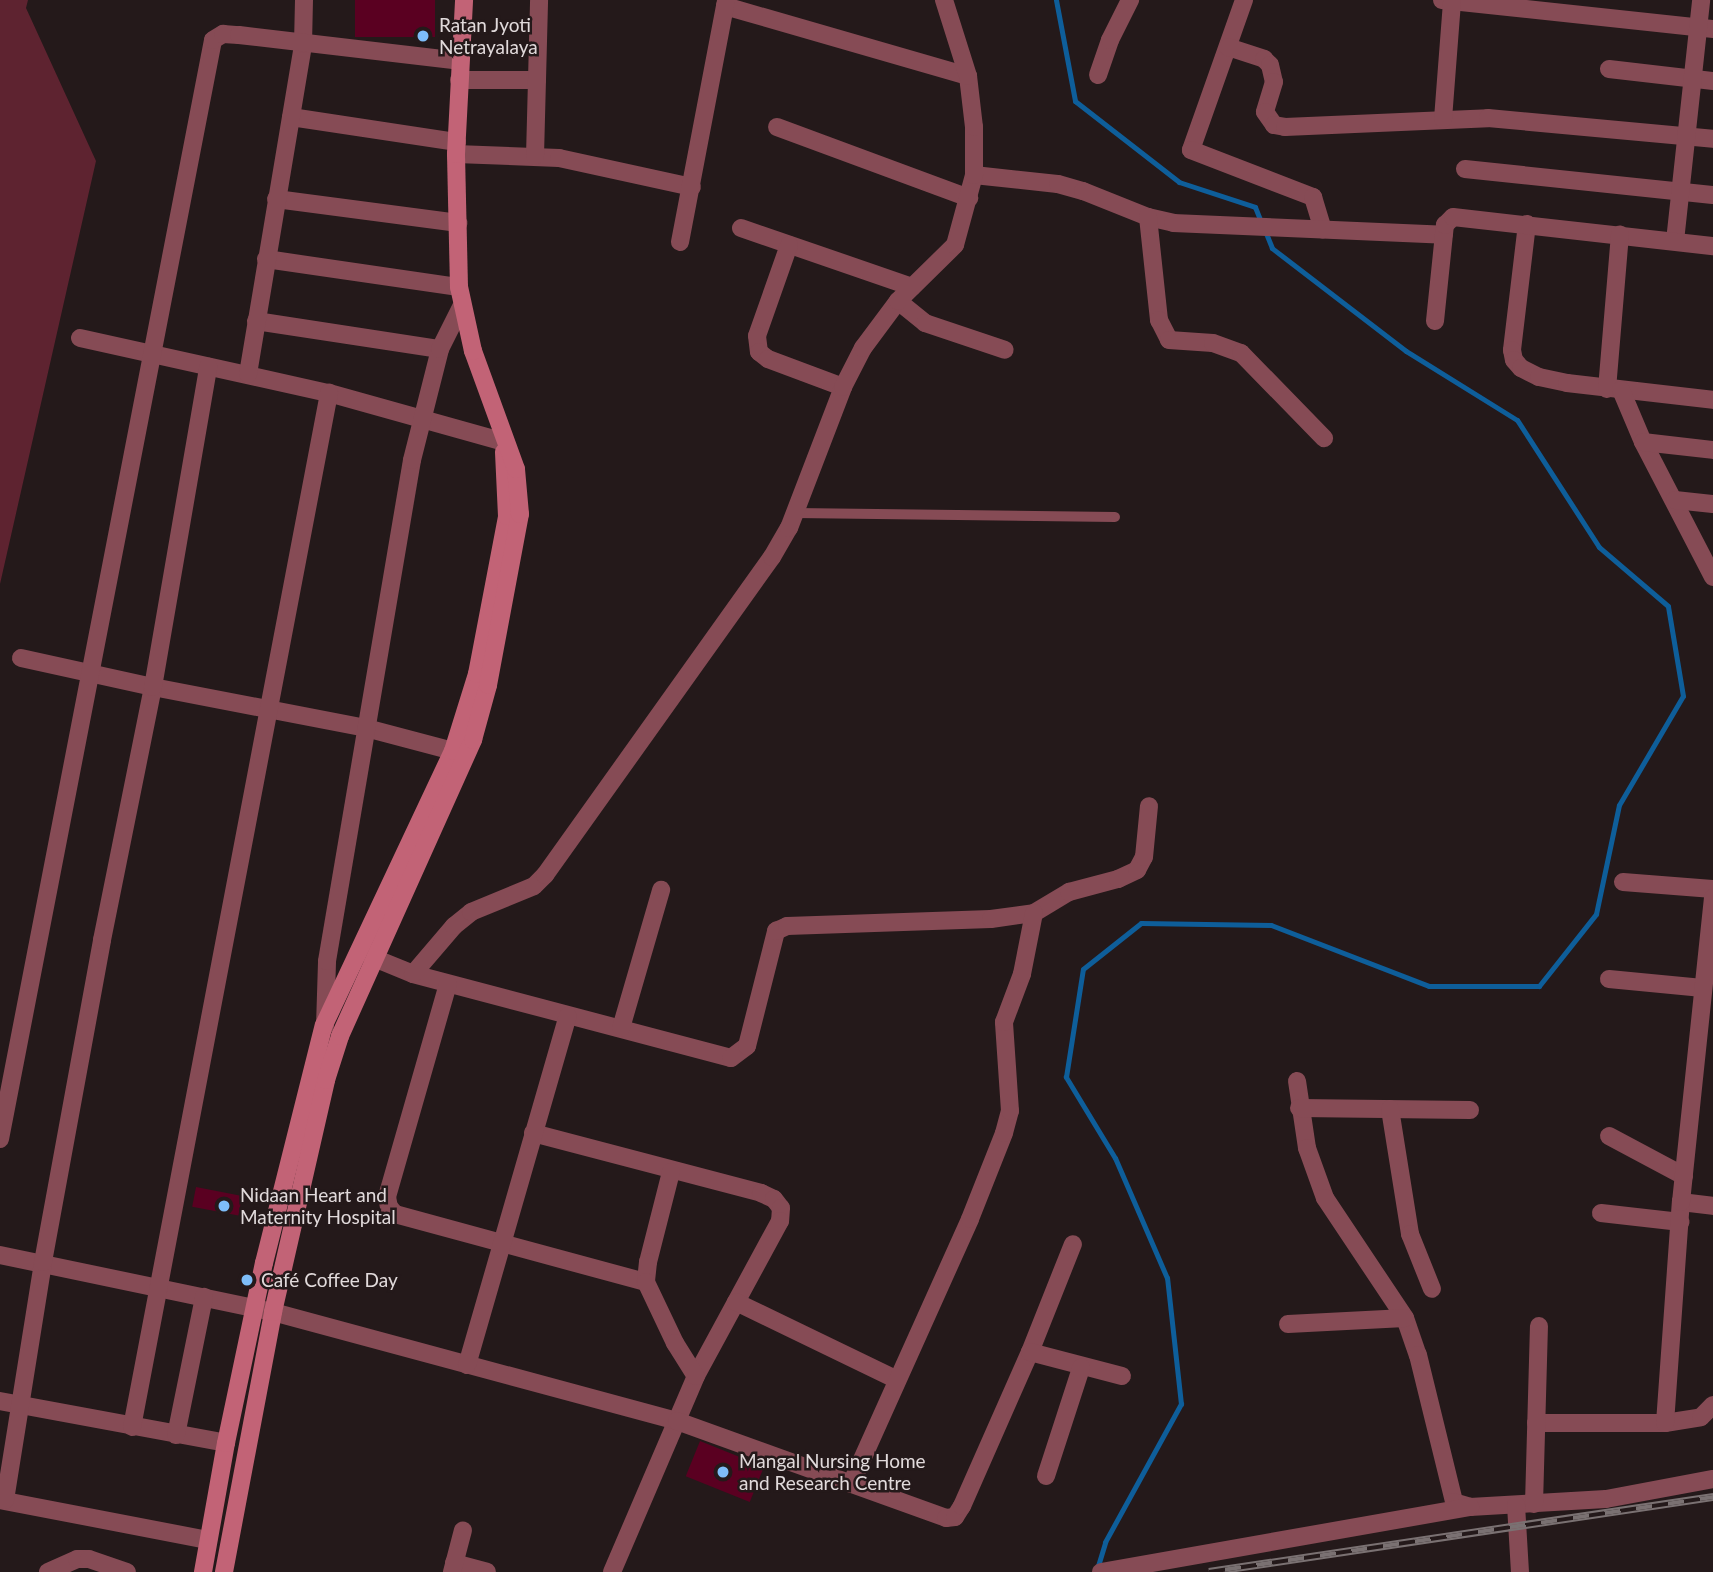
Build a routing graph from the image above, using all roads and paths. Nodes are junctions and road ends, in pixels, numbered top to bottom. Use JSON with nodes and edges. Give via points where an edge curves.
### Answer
{"nodes":[{"id":1,"x":304,"y":0,"type":"edge"},
{"id":2,"x":464,"y":0,"type":"edge"},
{"id":3,"x":539,"y":0,"type":"edge"},
{"id":4,"x":944,"y":0,"type":"edge"},
{"id":5,"x":1130,"y":0,"type":"edge"},
{"id":6,"x":1244,"y":0,"type":"edge"},
{"id":7,"x":1701,"y":0,"type":"edge"},
{"id":8,"x":1447,"y":1,"type":"edge"},
{"id":9,"x":726,"y":3,"type":"edge"},
{"id":10,"x":1705,"y":28,"type":"edge"},
{"id":11,"x":303,"y":44,"type":"junction"},
{"id":12,"x":1228,"y":47,"type":"junction"},
{"id":13,"x":459,"y":61,"type":"junction"},
{"id":14,"x":1609,"y":69,"type":"dead end"},
{"id":15,"x":1098,"y":75,"type":"dead end"},
{"id":16,"x":968,"y":76,"type":"junction"},
{"id":17,"x":1692,"y":79,"type":"junction"},
{"id":18,"x":459,"y":80,"type":"junction"},
{"id":19,"x":537,"y":80,"type":"junction"},
{"id":20,"x":1713,"y":81,"type":"edge"},
{"id":21,"x":290,"y":117,"type":"junction"},
{"id":22,"x":1443,"y":119,"type":"junction"},
{"id":23,"x":777,"y":127,"type":"dead end"},
{"id":24,"x":1686,"y":136,"type":"junction"},
{"id":25,"x":1713,"y":139,"type":"edge"},
{"id":26,"x":456,"y":148,"type":"junction"},
{"id":27,"x":535,"y":156,"type":"junction"},
{"id":28,"x":1465,"y":169,"type":"dead end"},
{"id":29,"x":974,"y":175,"type":"junction"},
{"id":30,"x":692,"y":187,"type":"junction"},
{"id":31,"x":1680,"y":191,"type":"junction"},
{"id":32,"x":1713,"y":195,"type":"edge"},
{"id":33,"x":969,"y":198,"type":"junction"},
{"id":34,"x":276,"y":199,"type":"junction"},
{"id":35,"x":1148,"y":217,"type":"junction"},
{"id":36,"x":458,"y":223,"type":"junction"},
{"id":37,"x":1527,"y":224,"type":"junction"},
{"id":38,"x":741,"y":228,"type":"dead end"},
{"id":39,"x":1323,"y":229,"type":"junction"},
{"id":40,"x":1444,"y":235,"type":"junction"},
{"id":41,"x":1620,"y":235,"type":"junction"},
{"id":42,"x":1675,"y":241,"type":"junction"},
{"id":43,"x":680,"y":242,"type":"dead end"},
{"id":44,"x":789,"y":244,"type":"junction"},
{"id":45,"x":1713,"y":246,"type":"edge"},
{"id":46,"x":265,"y":260,"type":"junction"},
{"id":47,"x":459,"y":287,"type":"junction"},
{"id":48,"x":912,"y":287,"type":"junction"},
{"id":49,"x":898,"y":301,"type":"junction"},
{"id":50,"x":461,"y":307,"type":"junction"},
{"id":51,"x":256,"y":321,"type":"junction"},
{"id":52,"x":1435,"y":321,"type":"dead end"},
{"id":53,"x":80,"y":338,"type":"dead end"},
{"id":54,"x":440,"y":349,"type":"junction"},
{"id":55,"x":1004,"y":350,"type":"dead end"},
{"id":56,"x":154,"y":354,"type":"junction"},
{"id":57,"x":208,"y":367,"type":"junction"},
{"id":58,"x":248,"y":373,"type":"junction"},
{"id":59,"x":843,"y":387,"type":"junction"},
{"id":60,"x":1614,"y":390,"type":"junction"},
{"id":61,"x":329,"y":393,"type":"junction"},
{"id":62,"x":1713,"y":400,"type":"edge"},
{"id":63,"x":423,"y":420,"type":"junction"},
{"id":64,"x":1324,"y":438,"type":"dead end"},
{"id":65,"x":505,"y":442,"type":"junction"},
{"id":66,"x":1643,"y":442,"type":"junction"},
{"id":67,"x":1713,"y":450,"type":"edge"},
{"id":68,"x":1675,"y":500,"type":"junction"},
{"id":69,"x":1713,"y":504,"type":"edge"},
{"id":70,"x":795,"y":513,"type":"junction"},
{"id":71,"x":1115,"y":517,"type":"dead end"},
{"id":72,"x":1706,"y":554,"type":"edge"},
{"id":73,"x":1713,"y":577,"type":"edge"},
{"id":74,"x":20,"y":658,"type":"dead end"},
{"id":75,"x":89,"y":672,"type":"junction"},
{"id":76,"x":153,"y":687,"type":"junction"},
{"id":77,"x":268,"y":709,"type":"junction"},
{"id":78,"x":366,"y":728,"type":"junction"},
{"id":79,"x":460,"y":755,"type":"junction"},
{"id":80,"x":1149,"y":806,"type":"dead end"},
{"id":81,"x":1623,"y":882,"type":"dead end"},
{"id":82,"x":1713,"y":889,"type":"edge"},
{"id":83,"x":661,"y":890,"type":"dead end"},
{"id":84,"x":1713,"y":898,"type":"edge"},
{"id":85,"x":1034,"y":913,"type":"junction"},
{"id":86,"x":368,"y":953,"type":"junction"},
{"id":87,"x":413,"y":974,"type":"junction"},
{"id":88,"x":1609,"y":979,"type":"dead end"},
{"id":89,"x":448,"y":984,"type":"junction"},
{"id":90,"x":1703,"y":988,"type":"junction"},
{"id":91,"x":568,"y":1016,"type":"junction"},
{"id":92,"x":324,"y":1025,"type":"junction"},
{"id":93,"x":621,"y":1028,"type":"junction"},
{"id":94,"x":340,"y":1035,"type":"junction"},
{"id":95,"x":1297,"y":1081,"type":"dead end"},
{"id":96,"x":1299,"y":1108,"type":"junction"},
{"id":97,"x":1390,"y":1109,"type":"junction"},
{"id":98,"x":1470,"y":1110,"type":"dead end"},
{"id":99,"x":533,"y":1133,"type":"junction"},
{"id":100,"x":1609,"y":1136,"type":"dead end"},
{"id":101,"x":0,"y":1139,"type":"edge"},
{"id":102,"x":671,"y":1172,"type":"junction"},
{"id":103,"x":1684,"y":1176,"type":"junction"},
{"id":104,"x":1681,"y":1202,"type":"junction"},
{"id":105,"x":1713,"y":1206,"type":"edge"},
{"id":106,"x":1601,"y":1213,"type":"dead end"},
{"id":107,"x":1680,"y":1222,"type":"junction"},
{"id":108,"x":501,"y":1243,"type":"junction"},
{"id":109,"x":1073,"y":1244,"type":"dead end"},
{"id":110,"x":0,"y":1255,"type":"edge"},
{"id":111,"x":43,"y":1262,"type":"junction"},
{"id":112,"x":646,"y":1282,"type":"junction"},
{"id":113,"x":159,"y":1288,"type":"junction"},
{"id":114,"x":1432,"y":1289,"type":"dead end"},
{"id":115,"x":204,"y":1297,"type":"junction"},
{"id":116,"x":736,"y":1302,"type":"junction"},
{"id":117,"x":264,"y":1311,"type":"junction"},
{"id":118,"x":1405,"y":1318,"type":"junction"},
{"id":119,"x":1289,"y":1324,"type":"dead end"},
{"id":120,"x":1539,"y":1326,"type":"dead end"},
{"id":121,"x":1030,"y":1352,"type":"junction"},
{"id":122,"x":467,"y":1365,"type":"junction"},
{"id":123,"x":1081,"y":1368,"type":"junction"},
{"id":124,"x":696,"y":1376,"type":"junction"},
{"id":125,"x":1122,"y":1376,"type":"dead end"},
{"id":126,"x":897,"y":1380,"type":"junction"},
{"id":127,"x":0,"y":1401,"type":"edge"},
{"id":128,"x":18,"y":1404,"type":"junction"},
{"id":129,"x":1713,"y":1405,"type":"edge"},
{"id":130,"x":677,"y":1422,"type":"junction"},
{"id":131,"x":1536,"y":1423,"type":"junction"},
{"id":132,"x":1665,"y":1423,"type":"junction"},
{"id":133,"x":132,"y":1427,"type":"junction"},
{"id":134,"x":176,"y":1435,"type":"junction"},
{"id":135,"x":226,"y":1443,"type":"junction"},
{"id":136,"x":1046,"y":1476,"type":"dead end"},
{"id":137,"x":1713,"y":1479,"type":"edge"},
{"id":138,"x":851,"y":1484,"type":"junction"},
{"id":139,"x":2,"y":1500,"type":"edge"},
{"id":140,"x":1525,"y":1505,"type":"junction"},
{"id":141,"x":1469,"y":1507,"type":"junction"},
{"id":142,"x":463,"y":1530,"type":"dead end"},
{"id":143,"x":208,"y":1540,"type":"junction"},
{"id":144,"x":453,"y":1567,"type":"edge"},
{"id":145,"x":48,"y":1572,"type":"edge"},
{"id":146,"x":127,"y":1572,"type":"edge"},
{"id":147,"x":203,"y":1572,"type":"edge"},
{"id":148,"x":224,"y":1572,"type":"edge"},
{"id":149,"x":487,"y":1572,"type":"edge"},
{"id":150,"x":612,"y":1572,"type":"edge"},
{"id":151,"x":1101,"y":1572,"type":"edge"},
{"id":152,"x":1520,"y":1572,"type":"edge"}],
"edges":[{"from":1,"to":11,"type":"street"},
{"from":2,"to":13,"type":"main road"},
{"from":3,"to":19,"type":"street"},
{"from":4,"to":16,"type":"street"},
{"from":5,"to":15,"type":"street"},
{"from":6,"to":12,"type":"street"},
{"from":7,"to":10,"type":"street"},
{"from":8,"to":10,"type":"street"},
{"from":8,"to":22,"type":"street"},
{"from":9,"to":16,"type":"street"},
{"from":9,"to":30,"type":"street"},
{"from":10,"to":17,"type":"street"},
{"from":11,"to":13,"type":"street"},
{"from":11,"to":21,"type":"street"},
{"from":11,"to":56,"type":"street","via":[[223,34],[214,40]]},
{"from":12,"to":22,"type":"street","via":[[1270,65],[1274,82],[1265,112],[1274,125]]},
{"from":12,"to":39,"type":"street","via":[[1191,150],[1313,198]]},
{"from":13,"to":18,"type":"main road"},
{"from":14,"to":17,"type":"street"},
{"from":16,"to":29,"type":"street"},
{"from":17,"to":20,"type":"street"},
{"from":17,"to":24,"type":"street"},
{"from":18,"to":19,"type":"street"},
{"from":18,"to":26,"type":"main road"},
{"from":19,"to":27,"type":"street"},
{"from":21,"to":26,"type":"street"},
{"from":21,"to":34,"type":"street"},
{"from":22,"to":24,"type":"street","via":[[1488,118]]},
{"from":23,"to":33,"type":"street"},
{"from":24,"to":25,"type":"street"},
{"from":24,"to":31,"type":"street"},
{"from":26,"to":27,"type":"street"},
{"from":26,"to":36,"type":"main road"},
{"from":27,"to":30,"type":"street","via":[[599,165]]},
{"from":28,"to":31,"type":"street"},
{"from":29,"to":33,"type":"street"},
{"from":29,"to":35,"type":"street","via":[[1071,188]]},
{"from":30,"to":43,"type":"street"},
{"from":31,"to":32,"type":"street"},
{"from":31,"to":42,"type":"street"},
{"from":33,"to":48,"type":"street","via":[[955,246]]},
{"from":34,"to":36,"type":"street"},
{"from":34,"to":46,"type":"street"},
{"from":35,"to":39,"type":"street","via":[[1173,223]]},
{"from":35,"to":64,"type":"street","via":[[1159,320],[1169,340],[1213,343],[1241,353]]},
{"from":36,"to":47,"type":"main road"},
{"from":37,"to":40,"type":"street","via":[[1453,217],[1444,225]]},
{"from":37,"to":41,"type":"street"},
{"from":37,"to":60,"type":"street","via":[[1514,360],[1539,377]]},
{"from":38,"to":44,"type":"street"},
{"from":39,"to":40,"type":"street"},
{"from":40,"to":52,"type":"street"},
{"from":41,"to":42,"type":"street"},
{"from":41,"to":60,"type":"street"},
{"from":42,"to":45,"type":"street"},
{"from":44,"to":48,"type":"street"},
{"from":44,"to":59,"type":"street","via":[[757,336],[759,352]]},
{"from":46,"to":47,"type":"street"},
{"from":46,"to":51,"type":"street"},
{"from":47,"to":50,"type":"main road"},
{"from":48,"to":49,"type":"street"},
{"from":49,"to":55,"type":"street","via":[[925,323]]},
{"from":49,"to":59,"type":"street","via":[[863,348]]},
{"from":50,"to":54,"type":"street"},
{"from":50,"to":65,"type":"main road"},
{"from":51,"to":54,"type":"street"},
{"from":51,"to":58,"type":"street"},
{"from":53,"to":56,"type":"street"},
{"from":54,"to":63,"type":"street"},
{"from":56,"to":57,"type":"street"},
{"from":56,"to":75,"type":"street"},
{"from":57,"to":58,"type":"street"},
{"from":57,"to":76,"type":"street"},
{"from":58,"to":61,"type":"street"},
{"from":59,"to":70,"type":"street"},
{"from":60,"to":62,"type":"street"},
{"from":60,"to":66,"type":"street"},
{"from":61,"to":63,"type":"street"},
{"from":61,"to":77,"type":"street"},
{"from":63,"to":65,"type":"street"},
{"from":63,"to":78,"type":"street","via":[[412,460]]},
{"from":65,"to":79,"type":"main road","via":[[516,469],[520,514],[488,685]]},
{"from":66,"to":67,"type":"street"},
{"from":66,"to":68,"type":"street"},
{"from":68,"to":69,"type":"street"},
{"from":68,"to":72,"type":"street"},
{"from":70,"to":71,"type":"lane"},
{"from":70,"to":87,"type":"street","via":[[772,557],[545,875],[534,886],[471,912]]},
{"from":72,"to":73,"type":"street"},
{"from":74,"to":75,"type":"street"},
{"from":75,"to":76,"type":"street"},
{"from":75,"to":101,"type":"street"},
{"from":76,"to":77,"type":"street"},
{"from":76,"to":111,"type":"street"},
{"from":77,"to":78,"type":"street"},
{"from":77,"to":113,"type":"street"},
{"from":78,"to":79,"type":"street"},
{"from":78,"to":92,"type":"street","via":[[327,961]]},
{"from":79,"to":86,"type":"main road"},
{"from":80,"to":85,"type":"street","via":[[1144,857],[1138,870],[1069,892]]},
{"from":81,"to":82,"type":"street"},
{"from":83,"to":93,"type":"street"},
{"from":84,"to":90,"type":"street"},
{"from":85,"to":93,"type":"street","via":[[991,919],[788,926],[776,931],[747,1046],[731,1058]]},
{"from":85,"to":126,"type":"street","via":[[1022,974],[1004,1022],[1010,1111],[1004,1133]]},
{"from":86,"to":87,"type":"street"},
{"from":86,"to":92,"type":"main road"},
{"from":86,"to":94,"type":"main road"},
{"from":87,"to":89,"type":"street"},
{"from":88,"to":90,"type":"street"},
{"from":89,"to":91,"type":"street"},
{"from":89,"to":108,"type":"street","via":[[387,1197],[388,1207],[395,1214]]},
{"from":90,"to":103,"type":"street"},
{"from":91,"to":93,"type":"street"},
{"from":91,"to":99,"type":"street"},
{"from":92,"to":94,"type":"street"},
{"from":92,"to":117,"type":"main road","via":[[307,1086]]},
{"from":94,"to":117,"type":"main road"},
{"from":95,"to":96,"type":"street"},
{"from":96,"to":97,"type":"street"},
{"from":96,"to":118,"type":"street","via":[[1325,1198]]},
{"from":97,"to":98,"type":"street"},
{"from":97,"to":114,"type":"street","via":[[1402,1200]]},
{"from":99,"to":102,"type":"street"},
{"from":99,"to":108,"type":"street"},
{"from":100,"to":103,"type":"street"},
{"from":102,"to":112,"type":"street"},
{"from":102,"to":116,"type":"street","via":[[761,1193],[781,1208],[780,1221]]},
{"from":103,"to":104,"type":"street"},
{"from":104,"to":105,"type":"street"},
{"from":104,"to":107,"type":"street"},
{"from":106,"to":107,"type":"street"},
{"from":107,"to":132,"type":"street"},
{"from":108,"to":112,"type":"street"},
{"from":108,"to":122,"type":"street"},
{"from":109,"to":121,"type":"street"},
{"from":110,"to":111,"type":"street"},
{"from":111,"to":113,"type":"street"},
{"from":111,"to":128,"type":"street"},
{"from":112,"to":124,"type":"street"},
{"from":113,"to":115,"type":"street"},
{"from":113,"to":133,"type":"street"},
{"from":115,"to":117,"type":"street"},
{"from":115,"to":134,"type":"street"},
{"from":116,"to":124,"type":"street"},
{"from":116,"to":126,"type":"street"},
{"from":117,"to":122,"type":"street"},
{"from":117,"to":135,"type":"main road"},
{"from":117,"to":148,"type":"main road"},
{"from":118,"to":119,"type":"street"},
{"from":118,"to":141,"type":"street","via":[[1419,1355],[1450,1494],[1454,1502]]},
{"from":120,"to":131,"type":"street"},
{"from":121,"to":123,"type":"street"},
{"from":121,"to":138,"type":"street","via":[[955,1517],[932,1514]]},
{"from":122,"to":130,"type":"street"},
{"from":123,"to":125,"type":"street"},
{"from":123,"to":136,"type":"street"},
{"from":124,"to":130,"type":"street"},
{"from":126,"to":138,"type":"street"},
{"from":127,"to":128,"type":"street"},
{"from":128,"to":133,"type":"street"},
{"from":128,"to":139,"type":"street"},
{"from":129,"to":132,"type":"street","via":[[1701,1417]]},
{"from":130,"to":138,"type":"street"},
{"from":130,"to":150,"type":"street"},
{"from":131,"to":132,"type":"street"},
{"from":131,"to":140,"type":"street"},
{"from":133,"to":134,"type":"street"},
{"from":134,"to":135,"type":"street"},
{"from":135,"to":143,"type":"main road"},
{"from":137,"to":140,"type":"street","via":[[1606,1499]]},
{"from":139,"to":143,"type":"street"},
{"from":140,"to":141,"type":"street"},
{"from":140,"to":152,"type":"street"},
{"from":141,"to":151,"type":"street"},
{"from":142,"to":144,"type":"street"},
{"from":143,"to":147,"type":"main road"},
{"from":144,"to":149,"type":"street"},
{"from":145,"to":146,"type":"street","via":[[77,1559]]}]}
